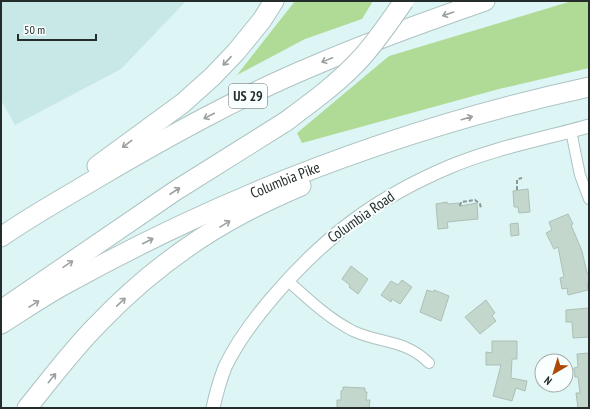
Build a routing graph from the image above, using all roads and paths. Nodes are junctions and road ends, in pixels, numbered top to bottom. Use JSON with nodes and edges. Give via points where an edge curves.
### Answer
{"nodes":[{"id":1,"x":274,"y":1,"type":"edge"},
{"id":2,"x":404,"y":1,"type":"edge"},
{"id":3,"x":485,"y":1,"type":"edge"},
{"id":4,"x":589,"y":87,"type":"edge"},
{"id":5,"x":589,"y":126,"type":"edge"},
{"id":6,"x":430,"y":128,"type":"junction"},
{"id":7,"x":571,"y":131,"type":"junction"},
{"id":8,"x":522,"y":178,"type":"dead end"},
{"id":9,"x":517,"y":190,"type":"dead end"},
{"id":10,"x":589,"y":199,"type":"edge"},
{"id":11,"x":460,"y":206,"type":"dead end"},
{"id":12,"x":481,"y":208,"type":"dead end"},
{"id":13,"x":24,"y":221,"type":"junction"},
{"id":14,"x":1,"y":237,"type":"edge"},
{"id":15,"x":287,"y":280,"type":"junction"},
{"id":16,"x":1,"y":310,"type":"edge"},
{"id":17,"x":1,"y":324,"type":"edge"},
{"id":18,"x":429,"y":363,"type":"dead end"},
{"id":19,"x":27,"y":408,"type":"edge"},
{"id":20,"x":213,"y":408,"type":"edge"}],
"edges":[{"from":1,"to":13,"type":"highway","one_way":true,"via":[[236,52],[201,88]]},
{"from":16,"to":2,"type":"highway","one_way":true,"bridge":true,"via":[[169,195],[285,122],[320,96],[363,56]]},
{"from":3,"to":13,"type":"highway","number":"US 29","one_way":true,"via":[[396,32],[311,66],[153,145]]},
{"from":6,"to":4,"type":"highway","name":"Columbia Pike","one_way":true},
{"from":5,"to":7,"type":"street","name":"Columbia Road"},
{"from":17,"to":6,"type":"highway","name":"Columbia Pike","one_way":true,"via":[[62,286],[190,220],[277,182]]},
{"from":19,"to":6,"type":"highway","one_way":true,"via":[[78,346],[113,309],[199,239],[276,197]]},
{"from":7,"to":10,"type":"street","via":[[580,175]]},
{"from":7,"to":15,"type":"street","name":"Columbia Road","via":[[476,157],[400,191],[345,226]]},
{"from":8,"to":9,"type":"path","via":[[517,180]]},
{"from":11,"to":12,"type":"path","via":[[462,202],[475,200]]},
{"from":13,"to":14,"type":"highway","number":"US 29"},
{"from":15,"to":18,"type":"street","via":[[336,322],[374,339],[401,344],[421,355]]},
{"from":15,"to":20,"type":"street","name":"Columbia Road","via":[[238,345],[226,367]]}]}
